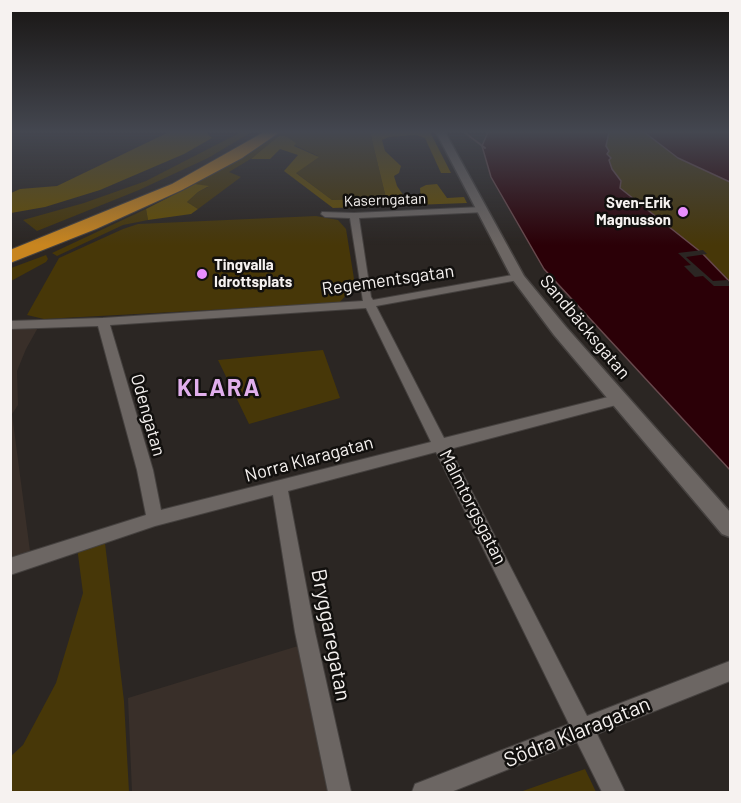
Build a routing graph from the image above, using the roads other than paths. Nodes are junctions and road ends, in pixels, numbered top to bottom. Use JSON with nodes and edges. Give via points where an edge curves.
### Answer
{"nodes":[{"id":1,"x":192,"y":169,"type":"edge"},
{"id":2,"x":212,"y":169,"type":"edge"},
{"id":3,"x":213,"y":169,"type":"edge"},
{"id":4,"x":460,"y":169,"type":"edge"},
{"id":5,"x":482,"y":210,"type":"junction"},
{"id":6,"x":325,"y":214,"type":"dead end"},
{"id":7,"x":354,"y":216,"type":"junction"},
{"id":8,"x":10,"y":247,"type":"edge"},
{"id":9,"x":10,"y":257,"type":"edge"},
{"id":10,"x":10,"y":264,"type":"edge"},
{"id":11,"x":518,"y":277,"type":"junction"},
{"id":12,"x":370,"y":304,"type":"junction"},
{"id":13,"x":103,"y":322,"type":"junction"},
{"id":14,"x":10,"y":326,"type":"edge"},
{"id":15,"x":620,"y":399,"type":"junction"},
{"id":16,"x":442,"y":444,"type":"junction"},
{"id":17,"x":279,"y":487,"type":"junction"},
{"id":18,"x":155,"y":519,"type":"junction"},
{"id":19,"x":730,"y":527,"type":"edge"},
{"id":20,"x":10,"y":567,"type":"edge"},
{"id":21,"x":730,"y":670,"type":"edge"},
{"id":22,"x":584,"y":729,"type":"junction"},
{"id":23,"x":339,"y":792,"type":"edge"},
{"id":24,"x":423,"y":792,"type":"edge"},
{"id":25,"x":614,"y":792,"type":"edge"}],
"edges":[{"from":1,"to":8,"type":"highway"},
{"from":2,"to":9,"type":"highway","via":[[109,218]]},
{"from":3,"to":10,"type":"highway","via":[[127,217]]},
{"from":4,"to":5,"type":"street","name":"Sandbäcksgatan"},
{"from":5,"to":7,"type":"street","name":"Kaserngatan"},
{"from":5,"to":11,"type":"street","name":"Sandbäcksgatan"},
{"from":6,"to":7,"type":"street","name":"Kaserngatan"},
{"from":7,"to":12,"type":"street","name":"Malmtorgsgatan","via":[[363,284]]},
{"from":11,"to":12,"type":"street","name":"Regementsgatan"},
{"from":11,"to":15,"type":"street","name":"Sandbäcksgatan"},
{"from":12,"to":13,"type":"street","name":"Regementsgatan"},
{"from":12,"to":16,"type":"street","name":"Malmtorgsgatan"},
{"from":13,"to":14,"type":"street","name":"Regementsgatan"},
{"from":13,"to":18,"type":"street","name":"Odengatan"},
{"from":15,"to":16,"type":"street","name":"Norra Klaragatan"},
{"from":15,"to":19,"type":"street","name":"Sandbäcksgatan"},
{"from":16,"to":17,"type":"street","name":"Norra Klaragatan"},
{"from":16,"to":22,"type":"street","name":"Malmtorgsgatan"},
{"from":17,"to":18,"type":"street","name":"Norra Klaragatan"},
{"from":17,"to":23,"type":"street","name":"Bryggaregatan"},
{"from":18,"to":20,"type":"street","name":"Norra Klaragatan"},
{"from":21,"to":22,"type":"street","name":"Södra Klaragatan"},
{"from":22,"to":24,"type":"street","name":"Södra Klaragatan"},
{"from":22,"to":25,"type":"street","name":"Malmtorgsgatan"}]}
